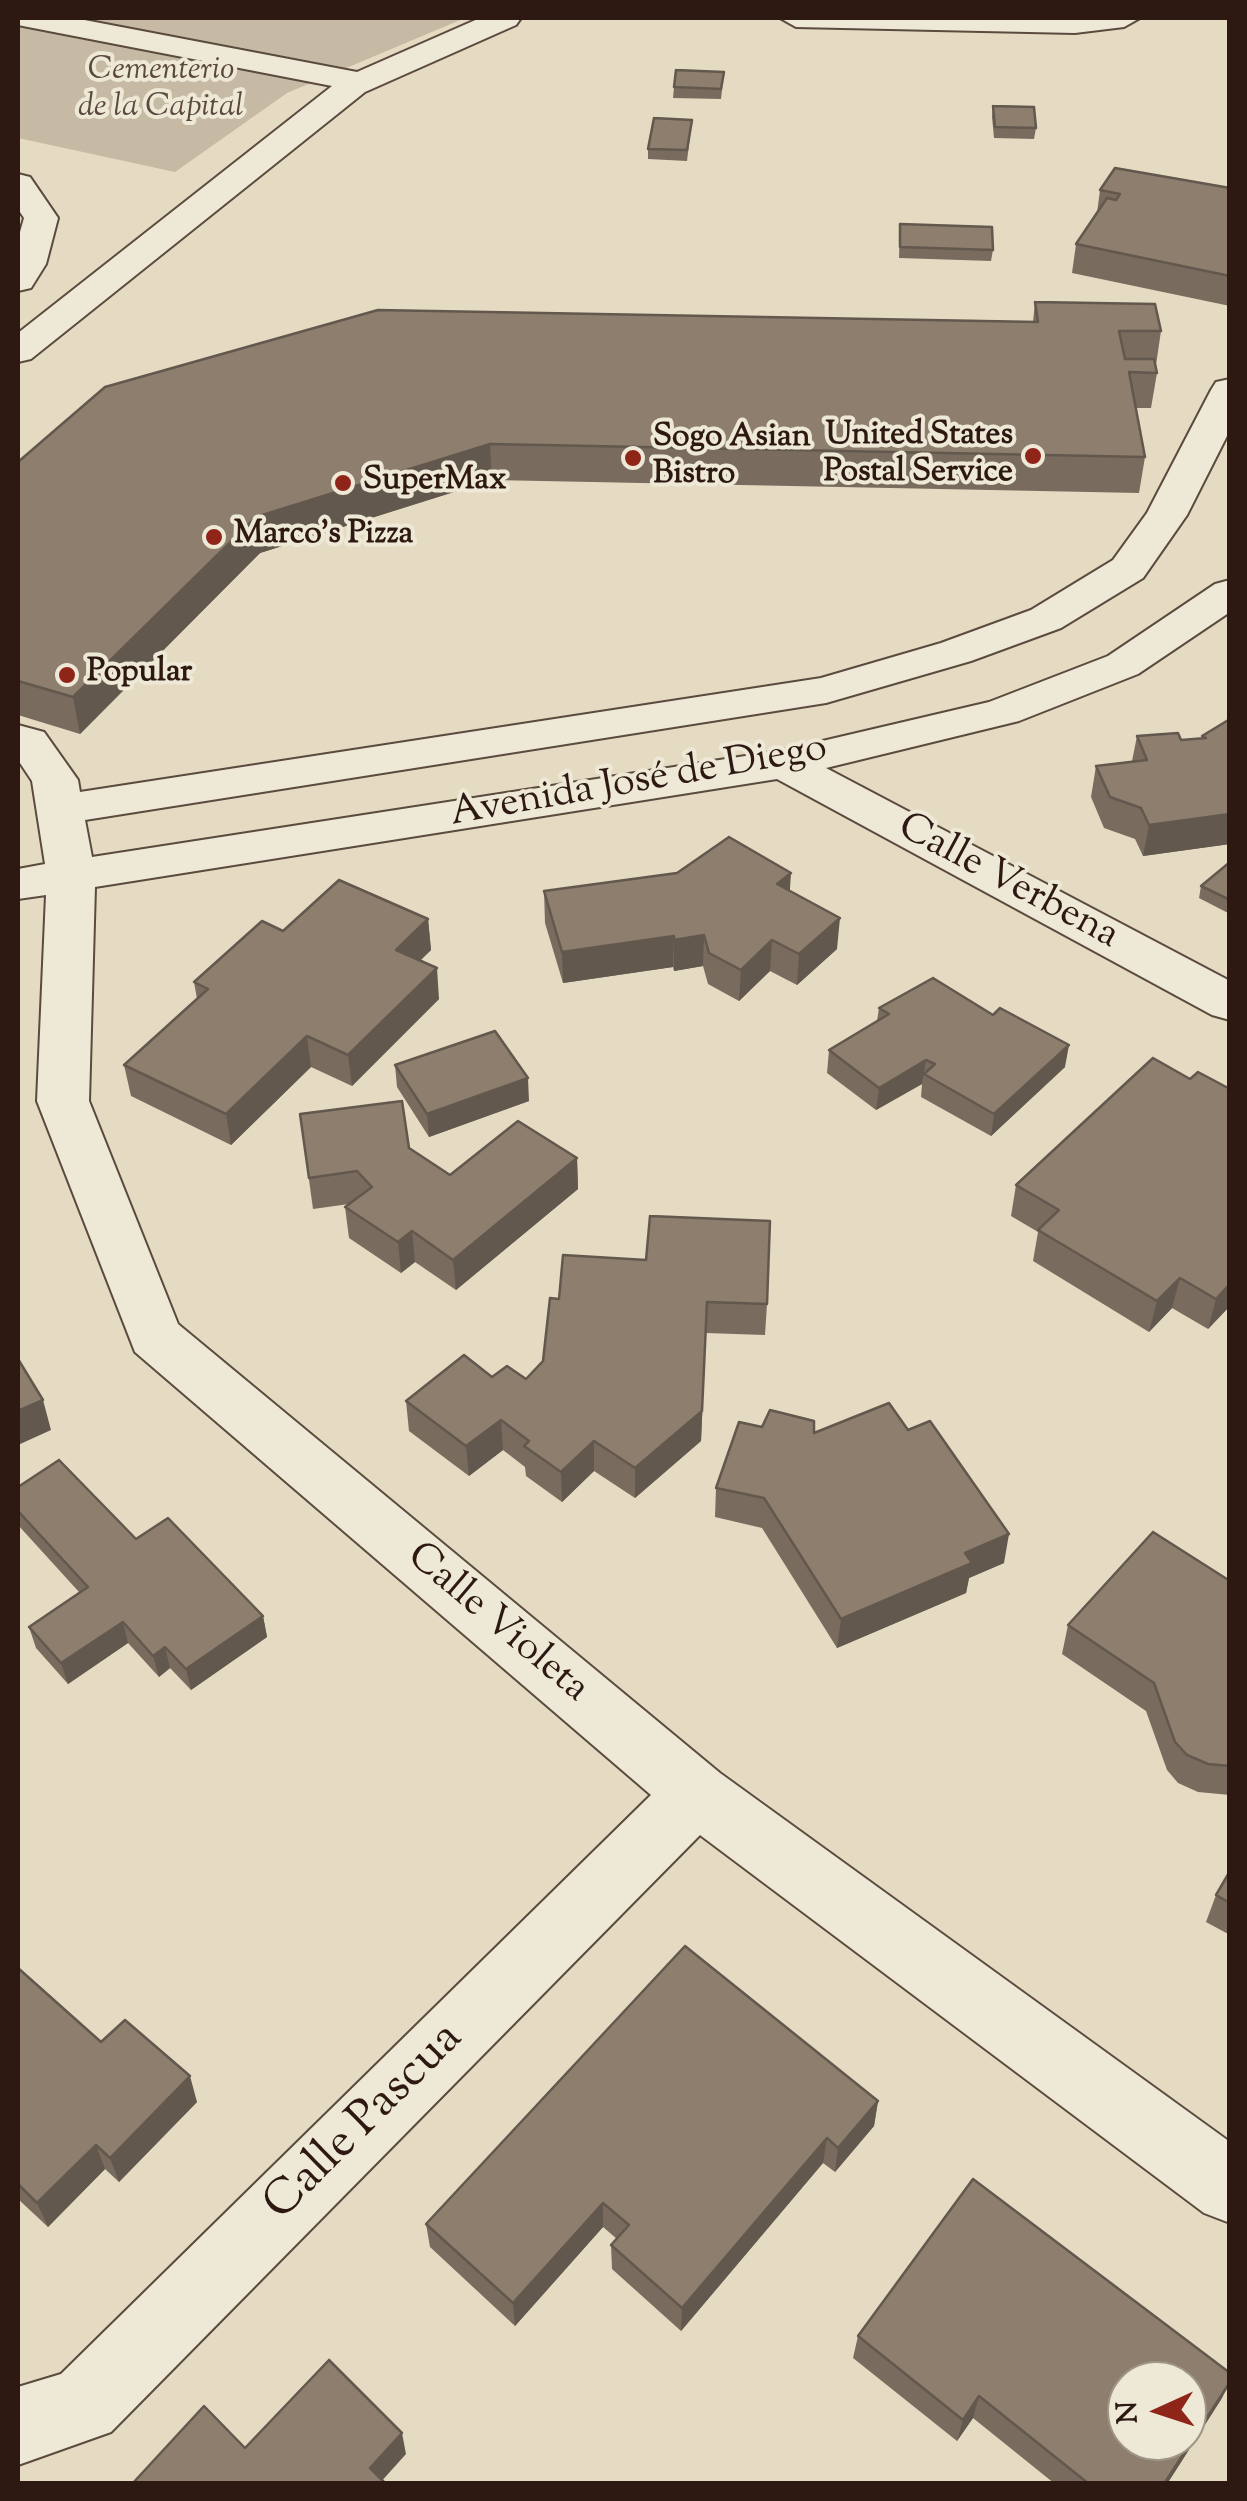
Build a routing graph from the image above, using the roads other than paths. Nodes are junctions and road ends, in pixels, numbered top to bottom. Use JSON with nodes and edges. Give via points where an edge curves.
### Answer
{"nodes":[{"id":1,"x":28,"y":18,"type":"edge"},
{"id":2,"x":504,"y":18,"type":"edge"},
{"id":3,"x":796,"y":18,"type":"edge"},
{"id":4,"x":1124,"y":18,"type":"edge"},
{"id":5,"x":361,"y":82,"type":"junction"},
{"id":6,"x":18,"y":184,"type":"edge"},
{"id":7,"x":18,"y":280,"type":"edge"},
{"id":8,"x":18,"y":351,"type":"edge"},
{"id":9,"x":1230,"y":390,"type":"edge"},
{"id":10,"x":1230,"y":593,"type":"edge"},
{"id":11,"x":18,"y":739,"type":"edge"},
{"id":12,"x":784,"y":764,"type":"junction"},
{"id":13,"x":57,"y":795,"type":"junction"},
{"id":14,"x":44,"y":880,"type":"edge"},
{"id":15,"x":1230,"y":1004,"type":"edge"},
{"id":16,"x":697,"y":1794,"type":"junction"},
{"id":17,"x":1230,"y":2186,"type":"edge"},
{"id":18,"x":18,"y":2426,"type":"edge"}],
"edges":[{"from":1,"to":5,"type":"street"},
{"from":2,"to":5,"type":"street"},
{"from":3,"to":4,"type":"street","via":[[1075,24]]},
{"from":5,"to":8,"type":"street"},
{"from":6,"to":7,"type":"street","via":[[41,218]]},
{"from":9,"to":13,"type":"street","via":[[1167,515],[1128,570],[1046,619],[933,661],[826,690]]},
{"from":10,"to":12,"type":"street","name":"Avenida José de Diego","via":[[1123,665],[1020,705]]},
{"from":11,"to":13,"type":"street","via":[[28,742]]},
{"from":12,"to":14,"type":"street","name":"Avenida José de Diego"},
{"from":12,"to":15,"type":"street","name":"Calle Verbena"},
{"from":13,"to":14,"type":"street","name":"Calle Violeta"},
{"from":14,"to":16,"type":"street","name":"Calle Violeta","via":[[63,1101],[155,1337]]},
{"from":16,"to":17,"type":"street","name":"Calle Violeta"},
{"from":16,"to":18,"type":"street","name":"Calle Pascua","via":[[84,2405]]}]}
